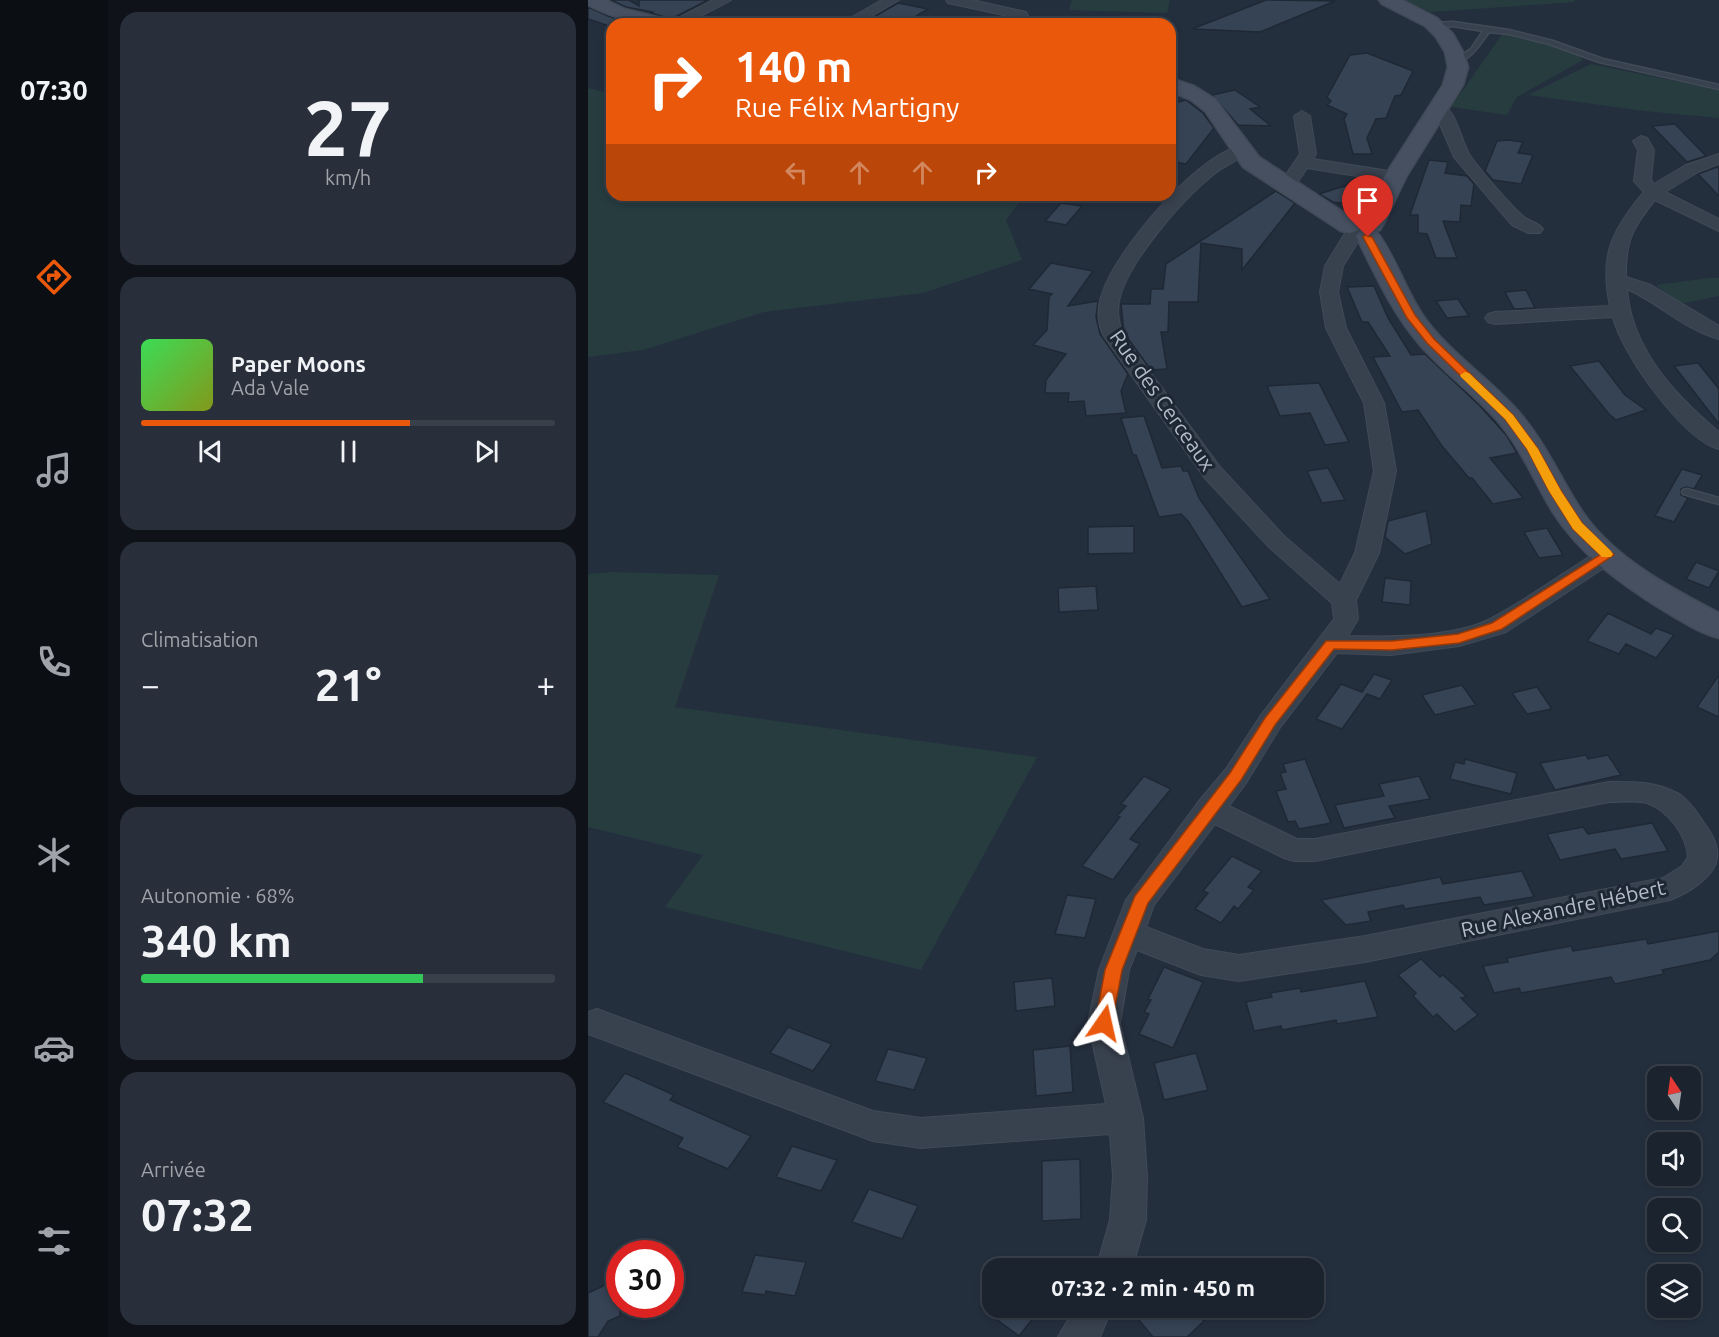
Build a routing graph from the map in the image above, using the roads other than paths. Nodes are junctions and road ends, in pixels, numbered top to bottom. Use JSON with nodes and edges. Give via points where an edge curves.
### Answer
{"nodes":[{"id":1,"x":590,"y":0,"type":"edge"},
{"id":2,"x":724,"y":0,"type":"edge"},
{"id":3,"x":892,"y":0,"type":"edge"},
{"id":4,"x":953,"y":0,"type":"edge"},
{"id":5,"x":1388,"y":0,"type":"edge"},
{"id":6,"x":1002,"y":13,"type":"junction"},
{"id":7,"x":1021,"y":15,"type":"dead end"},
{"id":8,"x":639,"y":18,"type":"edge"},
{"id":9,"x":686,"y":18,"type":"edge"},
{"id":10,"x":858,"y":18,"type":"edge"},
{"id":11,"x":996,"y":18,"type":"edge"},
{"id":12,"x":1434,"y":25,"type":"junction"},
{"id":13,"x":1487,"y":30,"type":"junction"},
{"id":14,"x":1456,"y":60,"type":"junction"},
{"id":15,"x":1176,"y":87,"type":"edge"},
{"id":16,"x":1719,"y":87,"type":"edge"},
{"id":17,"x":1438,"y":108,"type":"junction"},
{"id":18,"x":1302,"y":116,"type":"dead end"},
{"id":19,"x":1641,"y":141,"type":"dead end"},
{"id":20,"x":1240,"y":151,"type":"junction"},
{"id":21,"x":1719,"y":159,"type":"edge"},
{"id":22,"x":1304,"y":162,"type":"junction"},
{"id":23,"x":1395,"y":177,"type":"junction"},
{"id":24,"x":1287,"y":185,"type":"junction"},
{"id":25,"x":1653,"y":192,"type":"junction"},
{"id":26,"x":1719,"y":226,"type":"edge"},
{"id":27,"x":1534,"y":229,"type":"dead end"},
{"id":28,"x":1360,"y":231,"type":"junction"},
{"id":29,"x":1617,"y":280,"type":"junction"},
{"id":30,"x":1620,"y":311,"type":"junction"},
{"id":31,"x":1495,"y":318,"type":"dead end"},
{"id":32,"x":1719,"y":333,"type":"edge"},
{"id":33,"x":1719,"y":443,"type":"edge"},
{"id":34,"x":1687,"y":492,"type":"dead end"},
{"id":35,"x":1719,"y":501,"type":"edge"},
{"id":36,"x":1608,"y":555,"type":"junction"},
{"id":37,"x":1344,"y":600,"type":"junction"},
{"id":38,"x":1719,"y":627,"type":"edge"},
{"id":39,"x":1330,"y":644,"type":"junction"},
{"id":40,"x":1209,"y":809,"type":"junction"},
{"id":41,"x":1127,"y":933,"type":"junction"},
{"id":42,"x":597,"y":1023,"type":"dead end"},
{"id":43,"x":1126,"y":1118,"type":"junction"},
{"id":44,"x":1117,"y":1258,"type":"edge"},
{"id":45,"x":1089,"y":1318,"type":"edge"},
{"id":46,"x":1077,"y":1337,"type":"edge"}],
"edges":[{"from":1,"to":8,"type":"street"},
{"from":2,"to":9,"type":"street"},
{"from":3,"to":10,"type":"street"},
{"from":4,"to":6,"type":"street"},
{"from":5,"to":12,"type":"street"},
{"from":6,"to":7,"type":"street"},
{"from":6,"to":11,"type":"street"},
{"from":12,"to":13,"type":"lane"},
{"from":12,"to":14,"type":"street","via":[[1444,34]]},
{"from":13,"to":14,"type":"lane","via":[[1473,50]]},
{"from":13,"to":16,"type":"lane","via":[[1551,42],[1601,61]]},
{"from":14,"to":17,"type":"street","via":[[1453,85]]},
{"from":15,"to":20,"type":"street","via":[[1211,106]]},
{"from":17,"to":23,"type":"street"},
{"from":17,"to":27,"type":"street","via":[[1443,111],[1462,157],[1518,221]]},
{"from":18,"to":22,"type":"street","via":[[1308,154]]},
{"from":19,"to":25,"type":"street","via":[[1646,150],[1642,182]]},
{"from":20,"to":24,"type":"street"},
{"from":20,"to":37,"type":"street","name":"Rue des Cerceaux","via":[[1218,161],[1139,245],[1112,290],[1107,312],[1112,334],[1212,472],[1277,542]]},
{"from":21,"to":25,"type":"street","via":[[1679,173]]},
{"from":22,"to":23,"type":"street"},
{"from":22,"to":24,"type":"street"},
{"from":23,"to":28,"type":"street"},
{"from":24,"to":28,"type":"street"},
{"from":25,"to":26,"type":"street"},
{"from":25,"to":29,"type":"street","via":[[1632,216],[1618,243]]},
{"from":28,"to":36,"type":"street","via":[[1410,316],[1430,341],[1509,417],[1578,526]]},
{"from":28,"to":37,"type":"street","via":[[1334,266],[1329,292],[1336,328],[1374,404],[1385,471],[1367,553]]},
{"from":29,"to":30,"type":"street"},
{"from":29,"to":32,"type":"street","via":[[1638,285],[1693,322]]},
{"from":30,"to":31,"type":"street"},
{"from":30,"to":33,"type":"street","via":[[1642,361],[1660,388]]},
{"from":34,"to":35,"type":"lane"},
{"from":36,"to":38,"type":"street","via":[[1666,598]]},
{"from":36,"to":39,"type":"street","via":[[1497,626],[1459,638],[1392,646]]},
{"from":37,"to":39,"type":"street","via":[[1346,619]]},
{"from":39,"to":40,"type":"street"},
{"from":40,"to":41,"type":"street","via":[[1141,900]]},
{"from":40,"to":41,"type":"street","name":"Rue Alexandre Hébert","via":[[1294,850],[1315,850],[1609,792],[1648,792],[1670,802],[1688,821],[1701,841],[1703,859],[1692,874],[1670,888],[1365,949],[1239,968],[1201,962]]},
{"from":41,"to":43,"type":"street","via":[[1114,970],[1104,1023]]},
{"from":42,"to":43,"type":"street","via":[[873,1126],[921,1133]]},
{"from":43,"to":44,"type":"street","via":[[1128,1220]]},
{"from":45,"to":46,"type":"street"}]}
